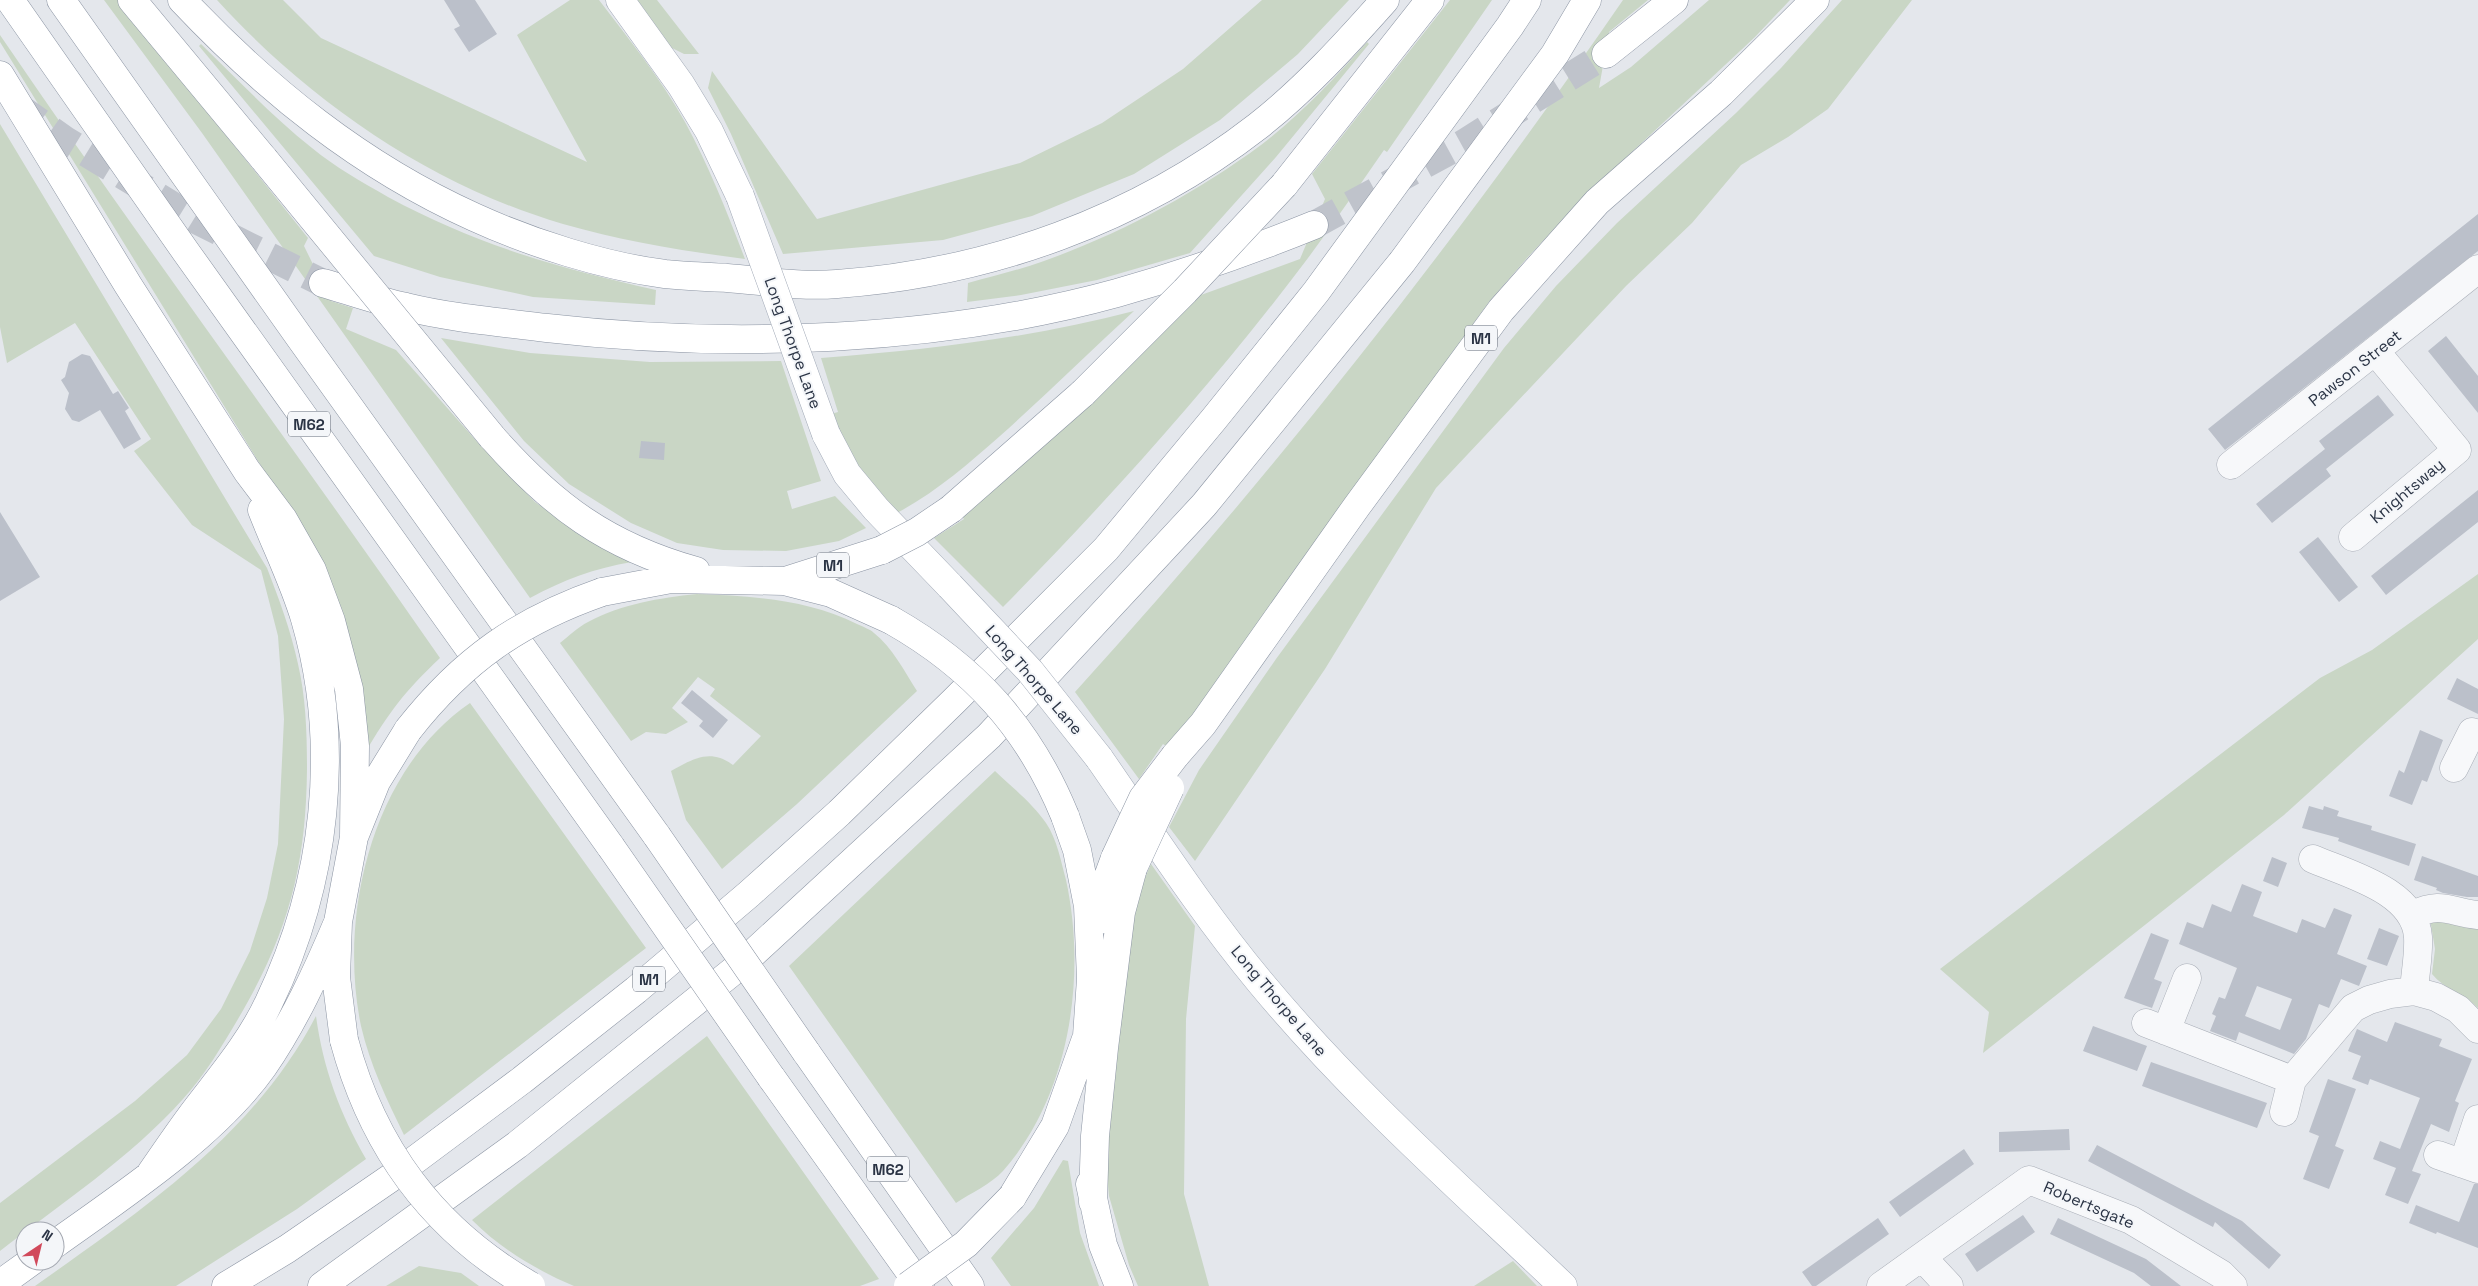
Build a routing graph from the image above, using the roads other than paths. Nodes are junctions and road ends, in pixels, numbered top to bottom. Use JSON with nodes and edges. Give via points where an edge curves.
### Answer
{"nodes":[{"id":1,"x":10,"y":0,"type":"edge"},
{"id":2,"x":61,"y":0,"type":"edge"},
{"id":3,"x":132,"y":0,"type":"edge"},
{"id":4,"x":182,"y":0,"type":"edge"},
{"id":5,"x":620,"y":0,"type":"edge"},
{"id":6,"x":1385,"y":0,"type":"edge"},
{"id":7,"x":1430,"y":0,"type":"edge"},
{"id":8,"x":1526,"y":0,"type":"edge"},
{"id":9,"x":1587,"y":0,"type":"edge"},
{"id":10,"x":1674,"y":0,"type":"edge"},
{"id":11,"x":1815,"y":0,"type":"edge"},
{"id":12,"x":1606,"y":54,"type":"tunnel mouth"},
{"id":13,"x":0,"y":74,"type":"edge"},
{"id":14,"x":1314,"y":225,"type":"tunnel mouth"},
{"id":15,"x":2478,"y":269,"type":"edge"},
{"id":16,"x":322,"y":283,"type":"tunnel mouth"},
{"id":17,"x":2376,"y":352,"type":"junction"},
{"id":18,"x":2230,"y":465,"type":"dead end"},
{"id":19,"x":246,"y":471,"type":"junction"},
{"id":20,"x":2352,"y":537,"type":"dead end"},
{"id":21,"x":722,"y":579,"type":"junction"},
{"id":22,"x":784,"y":581,"type":"junction"},
{"id":23,"x":2478,"y":734,"type":"edge"},
{"id":24,"x":2454,"y":768,"type":"dead end"},
{"id":25,"x":354,"y":837,"type":"junction"},
{"id":26,"x":2312,"y":859,"type":"dead end"},
{"id":27,"x":1124,"y":863,"type":"junction"},
{"id":28,"x":2413,"y":915,"type":"junction"},
{"id":29,"x":2478,"y":915,"type":"edge"},
{"id":30,"x":338,"y":922,"type":"junction"},
{"id":31,"x":1091,"y":937,"type":"junction"},
{"id":32,"x":2187,"y":978,"type":"dead end"},
{"id":33,"x":2414,"y":991,"type":"junction"},
{"id":34,"x":2478,"y":1029,"type":"edge"},
{"id":35,"x":1087,"y":1036,"type":"junction"},
{"id":36,"x":2292,"y":1080,"type":"junction"},
{"id":37,"x":2284,"y":1112,"type":"dead end"},
{"id":38,"x":2478,"y":1119,"type":"edge"},
{"id":39,"x":2438,"y":1155,"type":"dead end"},
{"id":40,"x":2470,"y":1167,"type":"edge"},
{"id":41,"x":151,"y":1173,"type":"junction"},
{"id":42,"x":1094,"y":1202,"type":"junction"},
{"id":43,"x":65,"y":1237,"type":"edge"},
{"id":44,"x":1922,"y":1256,"type":"junction"},
{"id":45,"x":18,"y":1271,"type":"edge"},
{"id":46,"x":0,"y":1284,"type":"edge"},
{"id":47,"x":226,"y":1286,"type":"edge"},
{"id":48,"x":322,"y":1286,"type":"edge"},
{"id":49,"x":532,"y":1286,"type":"edge"},
{"id":50,"x":908,"y":1286,"type":"edge"},
{"id":51,"x":920,"y":1286,"type":"edge"},
{"id":52,"x":970,"y":1286,"type":"edge"},
{"id":53,"x":1119,"y":1286,"type":"edge"},
{"id":54,"x":1563,"y":1286,"type":"edge"},
{"id":55,"x":1881,"y":1286,"type":"edge"},
{"id":56,"x":1949,"y":1286,"type":"edge"},
{"id":57,"x":2233,"y":1286,"type":"edge"}],
"edges":[{"from":1,"to":51,"type":"main road","number":"M62","bridge":true},
{"from":2,"to":52,"type":"main road","number":"M62","bridge":true,"via":[[657,836]]},
{"from":3,"to":21,"type":"main road","bridge":true,"via":[[525,474],[595,530],[662,562]]},
{"from":4,"to":6,"type":"main road","via":[[317,125],[415,187],[475,218],[550,245],[664,274],[804,284],[838,284],[947,270],[1036,246],[1120,212],[1195,169],[1257,127],[1325,67]]},
{"from":5,"to":54,"type":"main road","name":"Long Thorpe Lane","bridge":true,"via":[[681,85],[740,196],[826,434],[847,474],[876,509],[1030,671],[1099,758],[1200,903],[1272,996],[1330,1062],[1406,1139]]},
{"from":7,"to":22,"type":"main road","number":"M1","bridge":true,"via":[[1284,185],[1083,393],[952,509],[917,532],[882,550]]},
{"from":8,"to":47,"type":"main road","number":"M1","via":[[1316,292],[1214,419],[1106,549],[954,702],[811,838],[636,990],[392,1177],[287,1250]]},
{"from":9,"to":48,"type":"main road","via":[[1555,54],[1383,284],[1204,505],[989,736],[737,968],[517,1145]]},
{"from":10,"to":12,"type":"main road"},
{"from":11,"to":27,"type":"main road","number":"M1","bridge":true,"via":[[1721,93],[1597,202],[1501,310],[1357,506],[1180,759],[1143,798]]},
{"from":13,"to":19,"type":"main road"},
{"from":14,"to":16,"type":"main road","via":[[1266,245],[1117,293],[1012,316],[891,333],[713,340],[594,333],[406,308]]},
{"from":15,"to":17,"type":"street","name":"Pawson Street"},
{"from":17,"to":18,"type":"street","name":"Pawson Street"},
{"from":17,"to":20,"type":"street","name":"Knightsway","via":[[2457,450]]},
{"from":19,"to":25,"type":"main road","via":[[283,519],[312,570],[331,621],[349,689],[355,746]]},
{"from":19,"to":41,"type":"main road","via":[[305,618],[320,687],[325,738],[321,837],[302,920],[269,1002],[233,1064]]},
{"from":21,"to":22,"type":"main road"},
{"from":21,"to":25,"type":"main road","bridge":true,"via":[[671,579],[602,592],[571,603],[507,636],[442,690],[408,730],[376,782]]},
{"from":22,"to":31,"type":"main road","bridge":true,"via":[[831,593],[892,620],[945,654],[990,695],[1033,752],[1055,790],[1084,879]]},
{"from":23,"to":24,"type":"street","via":[[2472,732]]},
{"from":25,"to":30,"type":"main road"},
{"from":26,"to":28,"type":"street","via":[[2394,895]]},
{"from":27,"to":31,"type":"main road","via":[[1101,896]]},
{"from":27,"to":42,"type":"main road","via":[[1094,1136]]},
{"from":28,"to":29,"type":"street","via":[[2425,909],[2443,907]]},
{"from":28,"to":33,"type":"street","via":[[2418,936]]},
{"from":30,"to":41,"type":"main road","via":[[292,1020],[262,1069],[204,1131]]},
{"from":30,"to":49,"type":"main road","bridge":true,"via":[[336,984],[344,1040],[356,1082],[397,1164],[442,1219],[478,1251]]},
{"from":31,"to":35,"type":"main road","via":[[1092,979]]},
{"from":32,"to":36,"type":"street","via":[[2156,1027]]},
{"from":33,"to":34,"type":"street","via":[[2436,997],[2458,1009]]},
{"from":33,"to":36,"type":"street","via":[[2390,994],[2353,1008]]},
{"from":35,"to":42,"type":"main road","via":[[1081,1131]]},
{"from":35,"to":50,"type":"main road","bridge":true,"via":[[1055,1126],[1012,1197],[966,1244]]},
{"from":36,"to":37,"type":"street"},
{"from":38,"to":40,"type":"street"},
{"from":39,"to":40,"type":"street"},
{"from":41,"to":43,"type":"main road"},
{"from":42,"to":53,"type":"main road","via":[[1103,1245]]},
{"from":44,"to":55,"type":"street","name":"Robertsgate"},
{"from":44,"to":56,"type":"street"},
{"from":44,"to":57,"type":"street","name":"Robertsgate","via":[[2029,1180],[2131,1220],[2221,1274]]},
{"from":45,"to":46,"type":"main road"}]}
